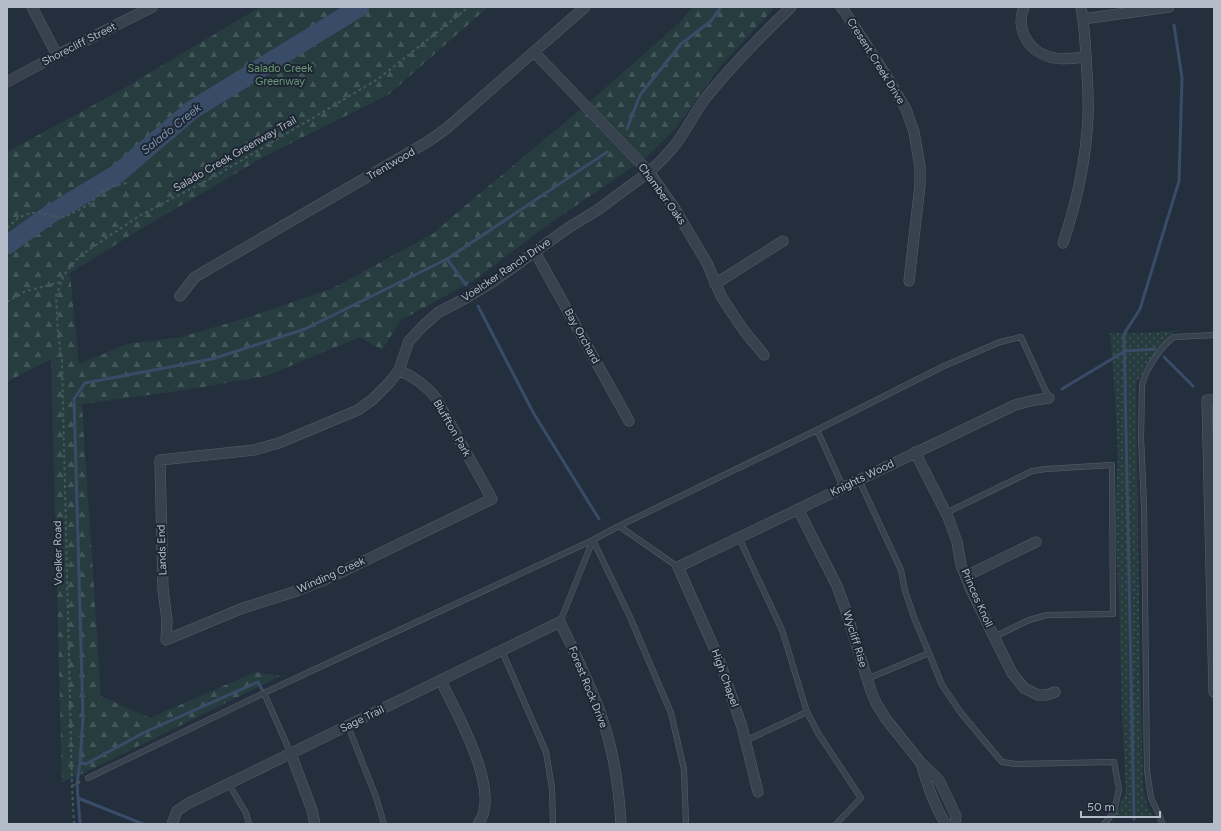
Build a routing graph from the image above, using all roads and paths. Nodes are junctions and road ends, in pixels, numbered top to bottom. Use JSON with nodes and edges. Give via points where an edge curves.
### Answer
{"nodes":[{"id":1,"x":32,"y":7,"type":"edge"},
{"id":2,"x":152,"y":7,"type":"edge"},
{"id":3,"x":469,"y":7,"type":"edge"},
{"id":4,"x":585,"y":7,"type":"edge"},
{"id":5,"x":791,"y":7,"type":"edge"},
{"id":6,"x":841,"y":7,"type":"edge"},
{"id":7,"x":1024,"y":7,"type":"edge"},
{"id":8,"x":1081,"y":7,"type":"edge"},
{"id":9,"x":1169,"y":7,"type":"edge"},
{"id":10,"x":1083,"y":19,"type":"junction"},
{"id":11,"x":534,"y":52,"type":"junction"},
{"id":12,"x":57,"y":55,"type":"junction"},
{"id":13,"x":1086,"y":57,"type":"junction"},
{"id":14,"x":7,"y":82,"type":"edge"},
{"id":15,"x":649,"y":172,"type":"junction"},
{"id":16,"x":127,"y":183,"type":"dead end"},
{"id":17,"x":7,"y":228,"type":"edge"},
{"id":18,"x":783,"y":241,"type":"dead end"},
{"id":19,"x":1063,"y":243,"type":"dead end"},
{"id":20,"x":535,"y":252,"type":"junction"},
{"id":21,"x":61,"y":282,"type":"junction"},
{"id":22,"x":909,"y":282,"type":"dead end"},
{"id":23,"x":715,"y":284,"type":"junction"},
{"id":24,"x":180,"y":296,"type":"dead end"},
{"id":25,"x":7,"y":302,"type":"edge"},
{"id":26,"x":1214,"y":336,"type":"edge"},
{"id":27,"x":764,"y":355,"type":"dead end"},
{"id":28,"x":399,"y":370,"type":"junction"},
{"id":29,"x":1049,"y":398,"type":"joint"},
{"id":30,"x":1210,"y":400,"type":"edge"},
{"id":31,"x":629,"y":421,"type":"dead end"},
{"id":32,"x":817,"y":430,"type":"junction"},
{"id":33,"x":915,"y":452,"type":"junction"},
{"id":34,"x":160,"y":460,"type":"joint"},
{"id":35,"x":1211,"y":470,"type":"edge"},
{"id":36,"x":859,"y":480,"type":"junction"},
{"id":37,"x":843,"y":487,"type":"junction"},
{"id":38,"x":492,"y":499,"type":"joint"},
{"id":39,"x":798,"y":509,"type":"junction"},
{"id":40,"x":946,"y":513,"type":"junction"},
{"id":41,"x":618,"y":526,"type":"junction"},
{"id":42,"x":739,"y":538,"type":"junction"},
{"id":43,"x":1212,"y":538,"type":"edge"},
{"id":44,"x":593,"y":540,"type":"junction"},
{"id":45,"x":1036,"y":542,"type":"dead end"},
{"id":46,"x":678,"y":567,"type":"junction"},
{"id":47,"x":966,"y":576,"type":"junction"},
{"id":48,"x":1213,"y":612,"type":"edge"},
{"id":49,"x":560,"y":622,"type":"junction"},
{"id":50,"x":994,"y":637,"type":"junction"},
{"id":51,"x":166,"y":640,"type":"joint"},
{"id":52,"x":502,"y":651,"type":"junction"},
{"id":53,"x":929,"y":653,"type":"junction"},
{"id":54,"x":867,"y":679,"type":"junction"},
{"id":55,"x":441,"y":681,"type":"junction"},
{"id":56,"x":1214,"y":686,"type":"edge"},
{"id":57,"x":1055,"y":692,"type":"dead end"},
{"id":58,"x":264,"y":693,"type":"junction"},
{"id":59,"x":807,"y":712,"type":"junction"},
{"id":60,"x":348,"y":726,"type":"junction"},
{"id":61,"x":746,"y":741,"type":"junction"},
{"id":62,"x":291,"y":754,"type":"junction"},
{"id":63,"x":921,"y":763,"type":"junction"},
{"id":64,"x":88,"y":778,"type":"joint"},
{"id":65,"x":228,"y":784,"type":"junction"},
{"id":66,"x":72,"y":786,"type":"junction"},
{"id":67,"x":758,"y":792,"type":"dead end"},
{"id":68,"x":74,"y":824,"type":"edge"},
{"id":69,"x":172,"y":824,"type":"edge"},
{"id":70,"x":249,"y":824,"type":"edge"},
{"id":71,"x":315,"y":824,"type":"edge"},
{"id":72,"x":384,"y":824,"type":"edge"},
{"id":73,"x":478,"y":824,"type":"edge"},
{"id":74,"x":554,"y":824,"type":"edge"},
{"id":75,"x":621,"y":824,"type":"edge"},
{"id":76,"x":686,"y":824,"type":"edge"},
{"id":77,"x":836,"y":824,"type":"edge"},
{"id":78,"x":946,"y":824,"type":"edge"},
{"id":79,"x":955,"y":824,"type":"edge"},
{"id":80,"x":1104,"y":824,"type":"edge"},
{"id":81,"x":1162,"y":824,"type":"edge"}],
"edges":[{"from":1,"to":12,"type":"street"},
{"from":2,"to":12,"type":"street","name":"Shorecliff Street"},
{"from":3,"to":21,"type":"path","name":"Salado Creek Greenway Trail","via":[[378,79],[217,175],[139,216],[84,253],[74,261]]},
{"from":4,"to":11,"type":"street","name":"Trentwood"},
{"from":5,"to":15,"type":"street","name":"Voelcker Ranch Drive","via":[[735,63],[704,101],[678,140]]},
{"from":6,"to":22,"type":"street","name":"Cresent Creek Drive","via":[[906,109],[914,132],[920,167],[920,185]]},
{"from":7,"to":13,"type":"street","via":[[1021,22],[1023,34],[1034,50],[1056,59]]},
{"from":8,"to":10,"type":"street"},
{"from":9,"to":10,"type":"street"},
{"from":10,"to":13,"type":"street"},
{"from":11,"to":15,"type":"street","name":"Chamber Oaks"},
{"from":11,"to":24,"type":"street","name":"Trentwood","via":[[429,142],[195,277]]},
{"from":12,"to":14,"type":"street","name":"Shorecliff Street"},
{"from":13,"to":19,"type":"street","via":[[1088,118],[1084,156],[1078,192]]},
{"from":15,"to":20,"type":"street","name":"Voelcker Ranch Drive"},
{"from":15,"to":23,"type":"street","name":"Chamber Oaks","via":[[675,209],[707,263]]},
{"from":16,"to":17,"type":"path","via":[[113,186],[88,205],[65,216],[55,217],[38,212],[27,214]]},
{"from":18,"to":23,"type":"street"},
{"from":20,"to":28,"type":"street","name":"Voelcker Ranch Drive","via":[[478,291],[438,312],[409,341]]},
{"from":20,"to":31,"type":"street","name":"Bay Orchard"},
{"from":21,"to":25,"type":"path","via":[[26,291]]},
{"from":21,"to":66,"type":"path","name":"Voelker Road","via":[[56,302],[62,361]]},
{"from":23,"to":27,"type":"street","name":"Chamber Oaks","via":[[745,332]]},
{"from":26,"to":81,"type":"lane","via":[[1174,337],[1169,340],[1154,360],[1142,385],[1147,771],[1151,798]]},
{"from":28,"to":34,"type":"street","name":"Voelcker Ranch Drive","via":[[372,400],[358,410],[279,443],[254,450]]},
{"from":28,"to":38,"type":"street","name":"Bluffton Park","via":[[431,391]]},
{"from":29,"to":32,"type":"lane","via":[[1021,337],[1000,342],[944,366]]},
{"from":29,"to":33,"type":"street","name":"Knights Wood","via":[[1015,405]]},
{"from":30,"to":35,"type":"street"},
{"from":32,"to":37,"type":"lane"},
{"from":32,"to":41,"type":"lane"},
{"from":33,"to":36,"type":"street","name":"Knights Wood"},
{"from":33,"to":40,"type":"street","name":"Princes Knoll"},
{"from":34,"to":51,"type":"street","name":"Lands End"},
{"from":35,"to":43,"type":"street"},
{"from":36,"to":37,"type":"street","name":"Knights Wood"},
{"from":36,"to":53,"type":"lane","via":[[901,570],[914,620]]},
{"from":37,"to":39,"type":"street","name":"Knights Wood"},
{"from":38,"to":51,"type":"street","name":"Winding Creek","via":[[329,578],[243,608]]},
{"from":39,"to":42,"type":"street","name":"Knights Wood"},
{"from":39,"to":54,"type":"street","name":"Wycliff Rise","via":[[836,586]]},
{"from":40,"to":47,"type":"street","name":"Princes Knoll"},
{"from":40,"to":50,"type":"lane","via":[[1032,471],[1112,465],[1113,614],[1046,615],[1029,620]]},
{"from":41,"to":44,"type":"lane"},
{"from":41,"to":46,"type":"lane"},
{"from":42,"to":46,"type":"street","name":"Knights Wood"},
{"from":42,"to":59,"type":"lane","via":[[782,630]]},
{"from":43,"to":48,"type":"street"},
{"from":44,"to":49,"type":"lane"},
{"from":44,"to":58,"type":"lane"},
{"from":44,"to":76,"type":"lane","via":[[630,617],[671,713],[684,769]]},
{"from":45,"to":47,"type":"street"},
{"from":46,"to":61,"type":"street","name":"High Chapel","via":[[719,659]]},
{"from":47,"to":50,"type":"street","name":"Princes Knoll"},
{"from":48,"to":56,"type":"street"},
{"from":49,"to":52,"type":"street","name":"Sage Trail"},
{"from":49,"to":75,"type":"street","name":"Forest Rock Drive","via":[[602,718],[613,756],[620,795]]},
{"from":50,"to":57,"type":"street","name":"Princes Knoll","via":[[1012,673],[1024,688],[1038,695]]},
{"from":52,"to":55,"type":"street","name":"Sage Trail"},
{"from":52,"to":74,"type":"lane","via":[[546,752]]},
{"from":53,"to":54,"type":"lane"},
{"from":53,"to":80,"type":"lane","via":[[942,685],[961,713],[1002,762],[1114,762],[1119,789],[1114,812]]},
{"from":54,"to":63,"type":"street","name":"Wycliff Rise","via":[[870,691],[886,720]]},
{"from":55,"to":60,"type":"street","name":"Sage Trail"},
{"from":55,"to":73,"type":"street","via":[[472,744],[482,775],[486,796],[485,809]]},
{"from":58,"to":62,"type":"lane"},
{"from":58,"to":64,"type":"lane"},
{"from":59,"to":61,"type":"lane"},
{"from":59,"to":77,"type":"lane","via":[[818,733],[862,798]]},
{"from":60,"to":62,"type":"street","name":"Sage Trail"},
{"from":60,"to":72,"type":"lane"},
{"from":61,"to":67,"type":"street","name":"High Chapel"},
{"from":62,"to":65,"type":"street","name":"Sage Trail"},
{"from":62,"to":71,"type":"street"},
{"from":63,"to":78,"type":"street","name":"Wycliff Rise"},
{"from":63,"to":79,"type":"street","name":"Wycliff Rise","via":[[939,780],[956,816]]},
{"from":64,"to":66,"type":"path"},
{"from":65,"to":69,"type":"street","name":"Sage Trail","via":[[177,811]]},
{"from":65,"to":70,"type":"lane"},
{"from":66,"to":68,"type":"path","name":"Voelker Road"}]}
